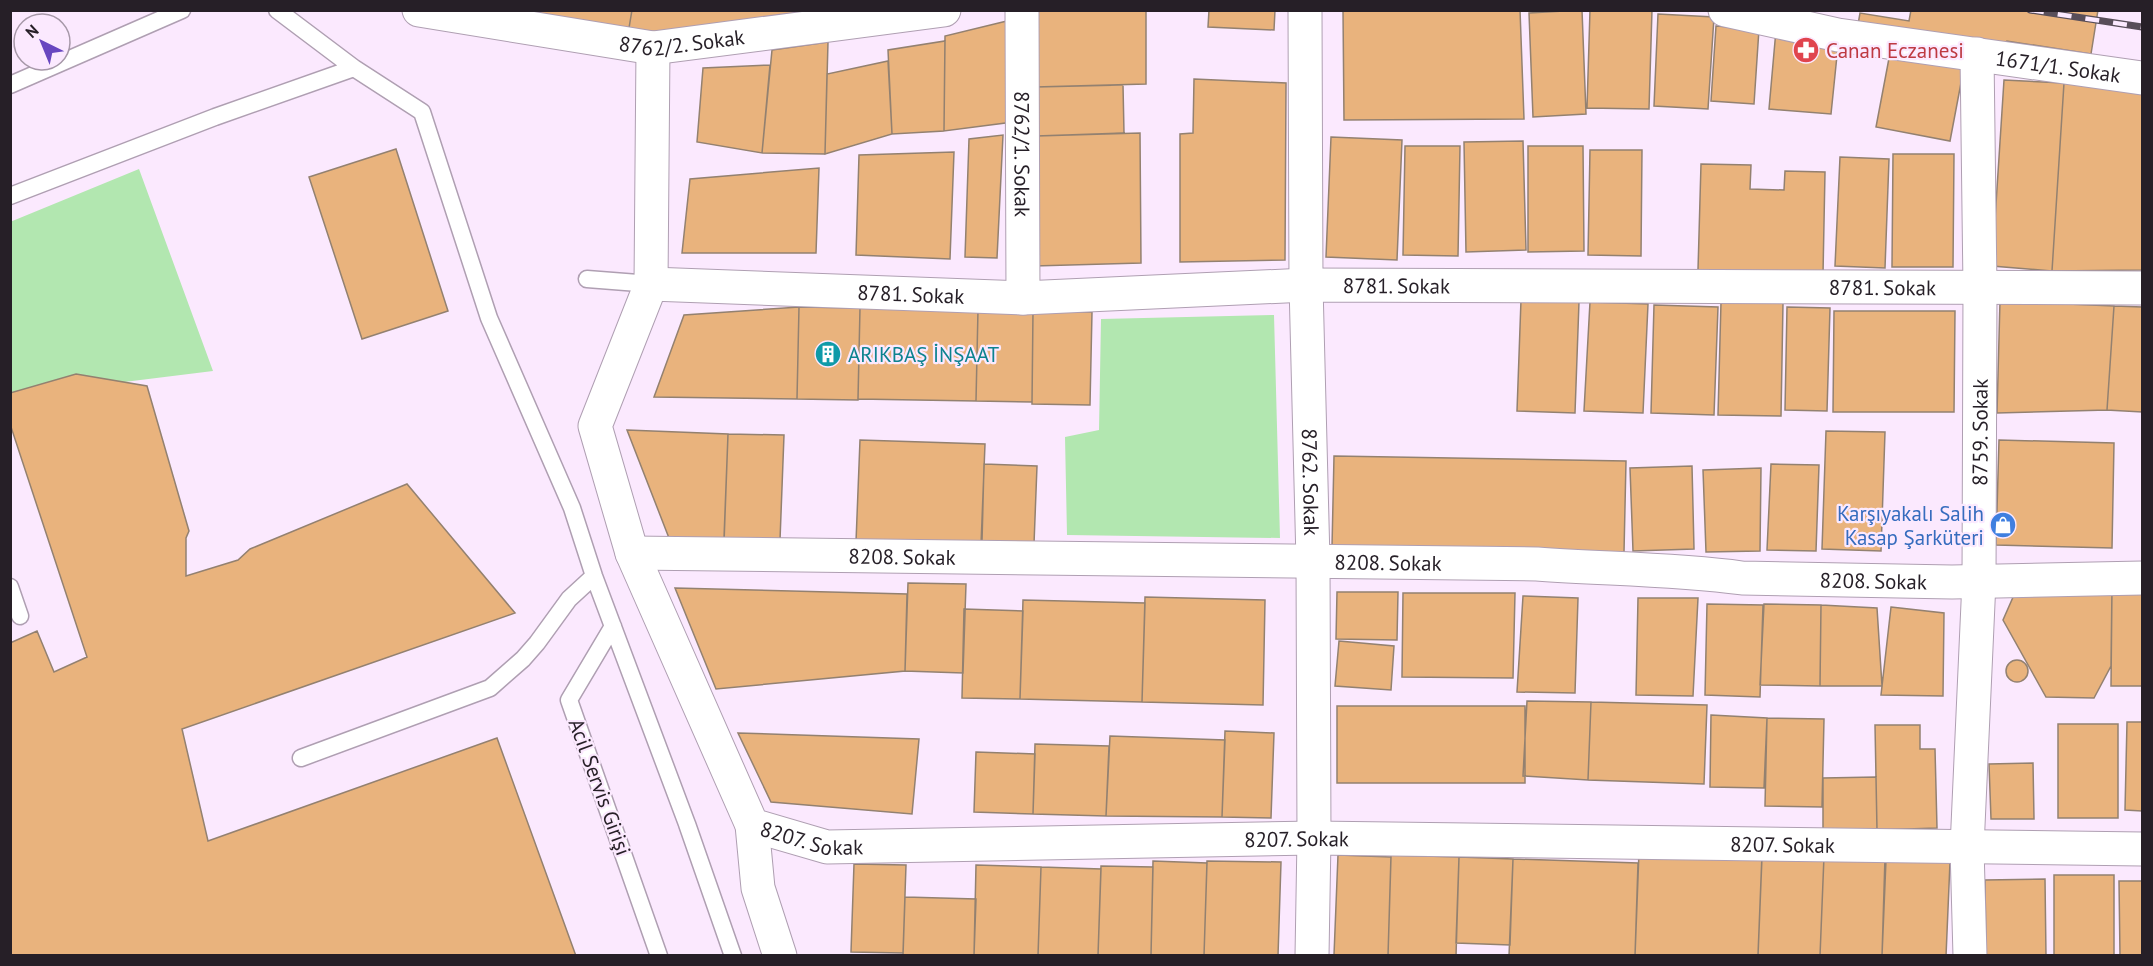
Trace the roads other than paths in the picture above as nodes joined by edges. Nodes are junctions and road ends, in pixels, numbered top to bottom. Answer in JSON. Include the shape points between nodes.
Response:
{"nodes":[{"id":1,"x":182,"y":10,"type":"edge"},
{"id":2,"x":277,"y":10,"type":"edge"},
{"id":3,"x":419,"y":10,"type":"edge"},
{"id":4,"x":944,"y":10,"type":"edge"},
{"id":5,"x":1022,"y":10,"type":"edge"},
{"id":6,"x":1305,"y":10,"type":"edge"},
{"id":7,"x":1725,"y":10,"type":"edge"},
{"id":8,"x":653,"y":48,"type":"junction"},
{"id":9,"x":1977,"y":54,"type":"junction"},
{"id":10,"x":354,"y":68,"type":"junction"},
{"id":11,"x":2142,"y":78,"type":"edge"},
{"id":12,"x":10,"y":85,"type":"edge"},
{"id":13,"x":10,"y":196,"type":"edge"},
{"id":14,"x":586,"y":279,"type":"dead end"},
{"id":15,"x":651,"y":284,"type":"junction"},
{"id":16,"x":1306,"y":285,"type":"junction"},
{"id":17,"x":1980,"y":288,"type":"junction"},
{"id":18,"x":2142,"y":288,"type":"edge"},
{"id":19,"x":1023,"y":298,"type":"junction"},
{"id":20,"x":632,"y":553,"type":"junction"},
{"id":21,"x":1313,"y":561,"type":"junction"},
{"id":22,"x":594,"y":576,"type":"junction"},
{"id":23,"x":2142,"y":578,"type":"edge"},
{"id":24,"x":1979,"y":581,"type":"junction"},
{"id":25,"x":10,"y":587,"type":"edge"},
{"id":26,"x":20,"y":616,"type":"dead end"},
{"id":27,"x":613,"y":627,"type":"junction"},
{"id":28,"x":301,"y":758,"type":"dead end"},
{"id":29,"x":752,"y":825,"type":"junction"},
{"id":30,"x":1314,"y":838,"type":"junction"},
{"id":31,"x":1967,"y":848,"type":"junction"},
{"id":32,"x":2142,"y":849,"type":"edge"},
{"id":33,"x":659,"y":956,"type":"edge"},
{"id":34,"x":733,"y":956,"type":"edge"},
{"id":35,"x":780,"y":956,"type":"edge"},
{"id":36,"x":1312,"y":956,"type":"edge"},
{"id":37,"x":1970,"y":956,"type":"edge"}],
"edges":[{"from":1,"to":12,"type":"lane"},
{"from":2,"to":10,"type":"lane"},
{"from":3,"to":8,"type":"street","name":"8762/2. Sokak"},
{"from":4,"to":8,"type":"street","name":"8762/2. Sokak"},
{"from":5,"to":19,"type":"street","name":"8762/1. Sokak"},
{"from":6,"to":16,"type":"street","name":"8762. Sokak"},
{"from":7,"to":9,"type":"street","name":"1671/1. Sokak","via":[[1838,35]]},
{"from":8,"to":15,"type":"street"},
{"from":9,"to":11,"type":"street","name":"1671/1. Sokak"},
{"from":9,"to":17,"type":"street","name":"8759. Sokak"},
{"from":10,"to":13,"type":"lane"},
{"from":10,"to":22,"type":"lane","via":[[422,112],[489,318],[572,508]]},
{"from":14,"to":15,"type":"lane"},
{"from":15,"to":19,"type":"street","name":"8781. Sokak"},
{"from":15,"to":20,"type":"street","name":"8207. Sokak","via":[[595,426]]},
{"from":16,"to":17,"type":"street","name":"8781. Sokak"},
{"from":16,"to":19,"type":"street","name":"8781. Sokak"},
{"from":16,"to":21,"type":"street","name":"8762. Sokak"},
{"from":17,"to":18,"type":"street","name":"8781. Sokak"},
{"from":17,"to":24,"type":"street","name":"8759. Sokak"},
{"from":20,"to":21,"type":"street","name":"8208. Sokak"},
{"from":20,"to":29,"type":"street","name":"8207. Sokak"},
{"from":21,"to":24,"type":"street","name":"8208. Sokak","via":[[1537,564],[1742,578]]},
{"from":21,"to":30,"type":"street","name":"8762. Sokak"},
{"from":22,"to":27,"type":"lane"},
{"from":22,"to":28,"type":"lane","via":[[569,599],[523,659],[490,688]]},
{"from":23,"to":24,"type":"street","name":"8208. Sokak"},
{"from":24,"to":31,"type":"street","name":"8759. Sokak"},
{"from":25,"to":26,"type":"lane"},
{"from":27,"to":33,"type":"lane","name":"Acil Servis Girişi","via":[[569,700]]},
{"from":27,"to":34,"type":"lane"},
{"from":29,"to":30,"type":"street","name":"8207. Sokak","via":[[827,847]]},
{"from":29,"to":35,"type":"street","via":[[758,888]]},
{"from":30,"to":31,"type":"street","name":"8207. Sokak"},
{"from":30,"to":36,"type":"street","name":"8762. Sokak"},
{"from":31,"to":32,"type":"street","name":"8207. Sokak"},
{"from":31,"to":37,"type":"street","name":"8759. Sokak"}]}
